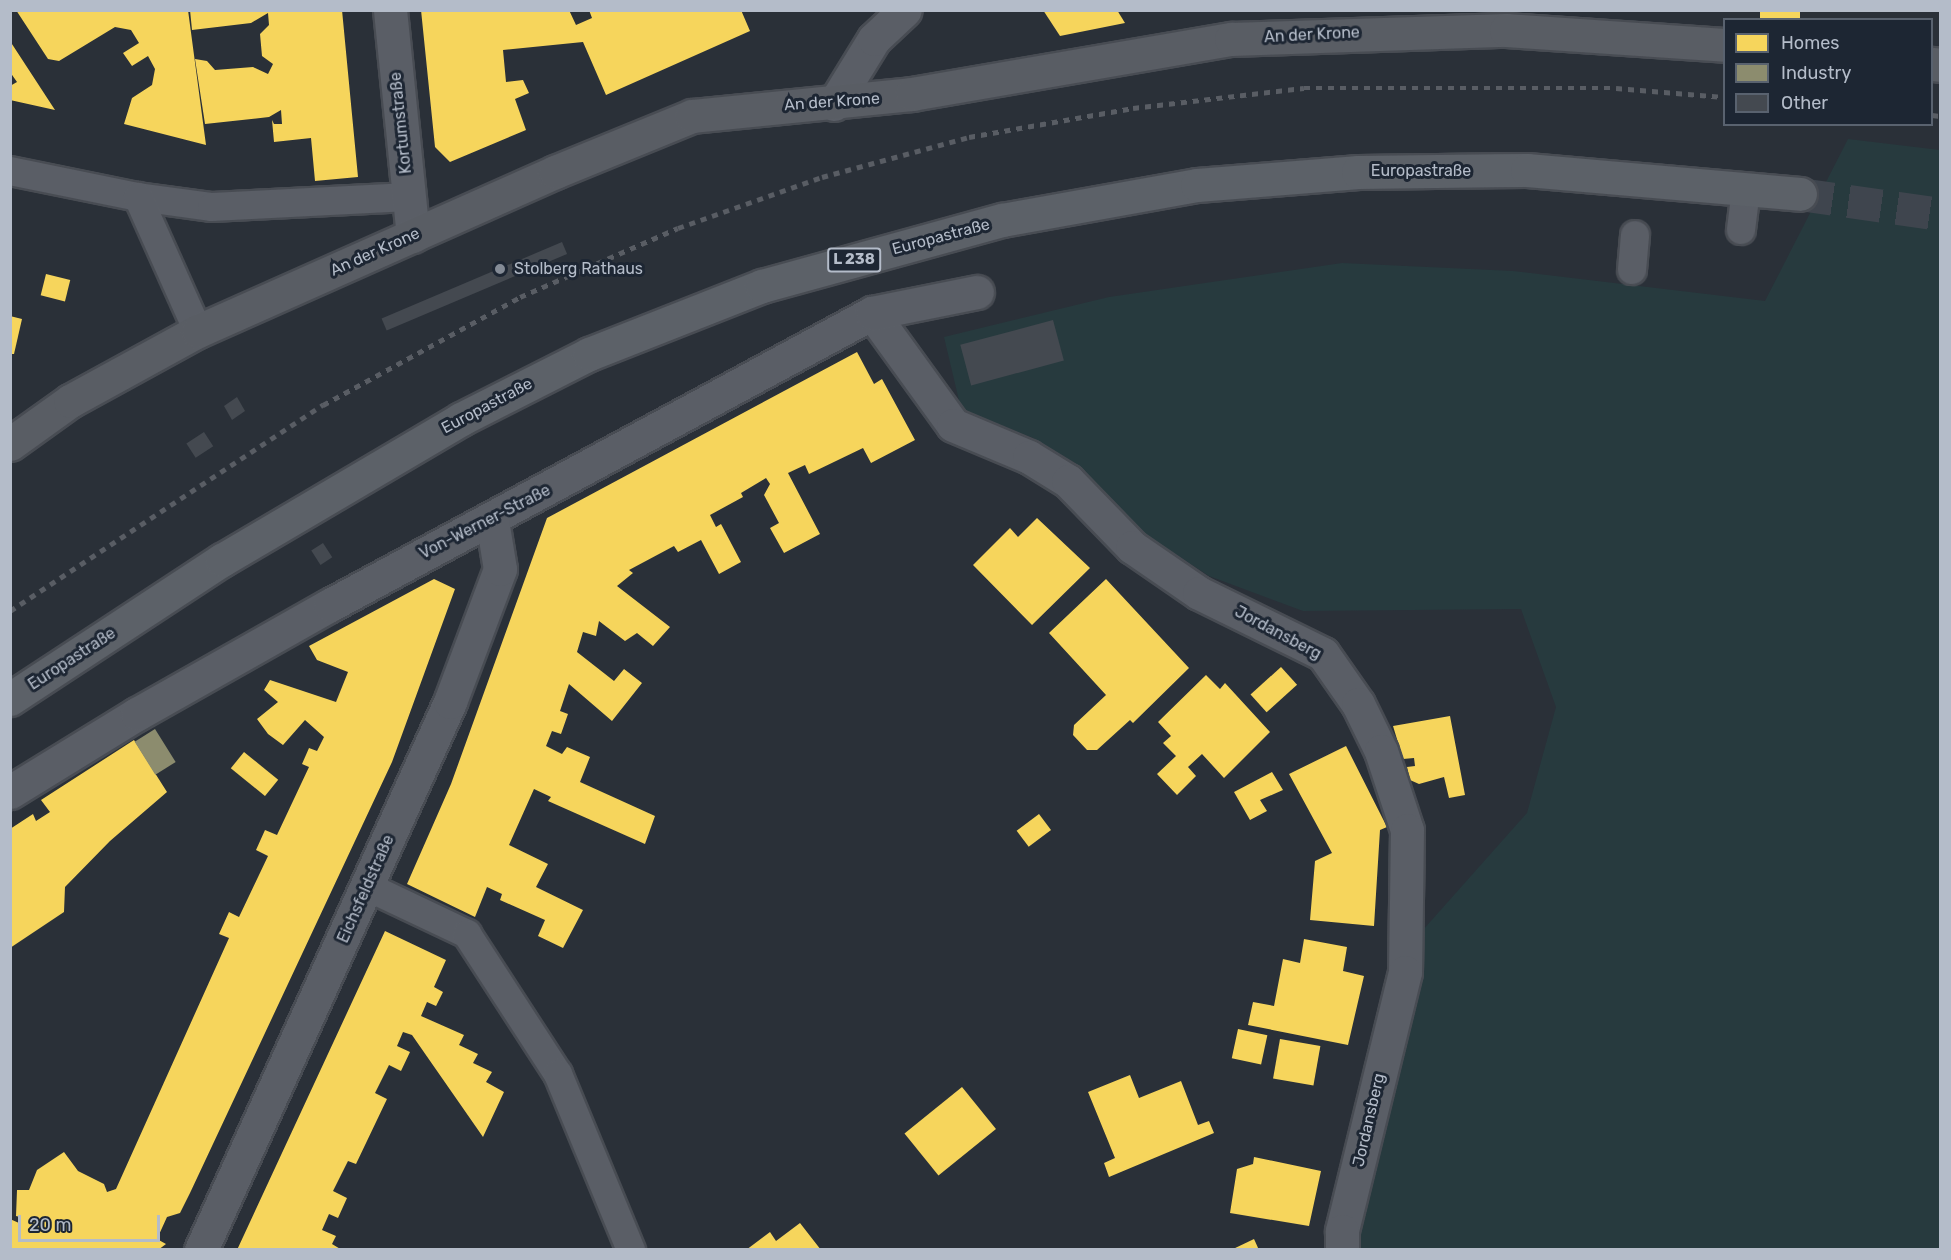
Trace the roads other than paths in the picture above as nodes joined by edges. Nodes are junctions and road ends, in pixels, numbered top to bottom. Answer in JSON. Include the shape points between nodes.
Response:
{"nodes":[{"id":1,"x":390,"y":10,"type":"edge"},
{"id":2,"x":905,"y":10,"type":"edge"},
{"id":3,"x":1723,"y":45,"type":"edge"},
{"id":4,"x":834,"y":104,"type":"junction"},
{"id":5,"x":10,"y":171,"type":"edge"},
{"id":6,"x":1746,"y":189,"type":"junction"},
{"id":7,"x":1800,"y":194,"type":"tunnel mouth"},
{"id":8,"x":138,"y":197,"type":"junction"},
{"id":9,"x":409,"y":197,"type":"junction"},
{"id":10,"x":1741,"y":230,"type":"dead end"},
{"id":11,"x":413,"y":236,"type":"junction"},
{"id":12,"x":1635,"y":236,"type":"dead end"},
{"id":13,"x":1632,"y":270,"type":"dead end"},
{"id":14,"x":977,"y":292,"type":"dead end"},
{"id":15,"x":872,"y":313,"type":"junction"},
{"id":16,"x":198,"y":331,"type":"junction"},
{"id":17,"x":10,"y":444,"type":"edge"},
{"id":18,"x":492,"y":520,"type":"junction"},
{"id":19,"x":10,"y":699,"type":"edge"},
{"id":20,"x":10,"y":792,"type":"edge"},
{"id":21,"x":368,"y":887,"type":"junction"},
{"id":22,"x":201,"y":1250,"type":"edge"},
{"id":23,"x":631,"y":1250,"type":"edge"},
{"id":24,"x":1342,"y":1250,"type":"edge"}],
"edges":[{"from":1,"to":9,"type":"street","name":"Kortumstraße"},
{"from":2,"to":4,"type":"street","via":[[874,39]]},
{"from":3,"to":4,"type":"street","name":"An der Krone","via":[[1506,30],[1231,39]]},
{"from":4,"to":11,"type":"street","name":"An der Krone","via":[[766,106],[692,116]]},
{"from":5,"to":8,"type":"lane"},
{"from":6,"to":7,"type":"main road","name":"Europastraße","number":"L 238"},
{"from":6,"to":10,"type":"lane"},
{"from":6,"to":19,"type":"main road","name":"Europastraße","number":"L 238","via":[[1527,170],[1358,172],[1197,185],[1002,220],[762,286],[589,354],[461,419],[222,560]]},
{"from":8,"to":9,"type":"lane","via":[[212,207]]},
{"from":8,"to":16,"type":"lane"},
{"from":9,"to":11,"type":"street","name":"Kortumstraße"},
{"from":11,"to":16,"type":"street","name":"An der Krone"},
{"from":12,"to":13,"type":"lane"},
{"from":14,"to":15,"type":"street","name":"Von-Werner-Straße"},
{"from":15,"to":18,"type":"street","name":"Von-Werner-Straße"},
{"from":15,"to":24,"type":"street","name":"Jordansberg","via":[[953,425],[1029,457],[1068,481],[1132,547],[1180,580],[1323,654],[1358,704],[1381,750],[1407,830],[1404,972],[1342,1232]]},
{"from":16,"to":17,"type":"street","name":"An der Krone","via":[[70,401]]},
{"from":18,"to":20,"type":"street","name":"Von-Werner-Straße","via":[[320,610]]},
{"from":18,"to":21,"type":"street","name":"Eichsfeldstraße","via":[[500,569],[450,702]]},
{"from":21,"to":22,"type":"street","name":"Eichsfeldstraße"},
{"from":21,"to":23,"type":"lane","via":[[467,934],[558,1074]]}]}
